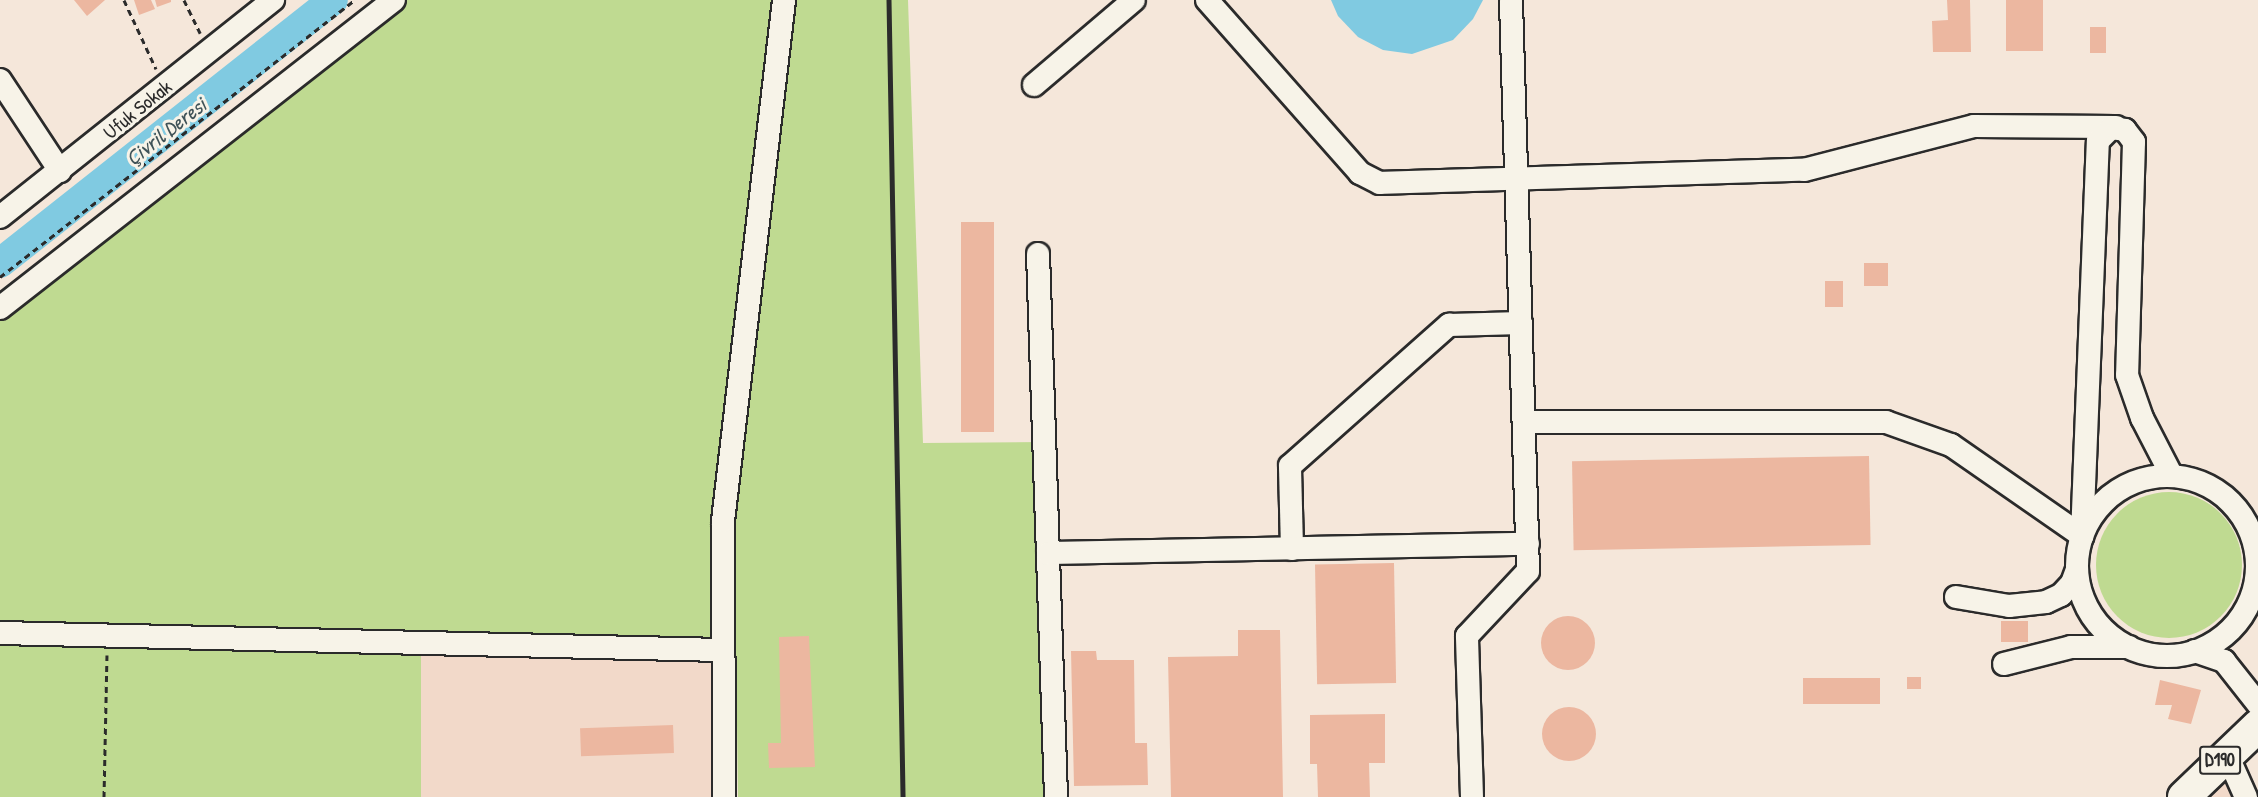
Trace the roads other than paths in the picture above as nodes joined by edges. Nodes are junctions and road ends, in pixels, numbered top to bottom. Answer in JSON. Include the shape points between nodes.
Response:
{"nodes":[{"id":1,"x":273,"y":0,"type":"edge"},
{"id":2,"x":394,"y":0,"type":"edge"},
{"id":3,"x":784,"y":0,"type":"edge"},
{"id":4,"x":1134,"y":0,"type":"edge"},
{"id":5,"x":1207,"y":0,"type":"edge"},
{"id":6,"x":1511,"y":0,"type":"edge"},
{"id":7,"x":782,"y":26,"type":"junction"},
{"id":8,"x":0,"y":80,"type":"edge"},
{"id":9,"x":1034,"y":85,"type":"dead end"},
{"id":10,"x":2107,"y":134,"type":"junction"},
{"id":11,"x":60,"y":171,"type":"junction"},
{"id":12,"x":1516,"y":178,"type":"junction"},
{"id":13,"x":0,"y":217,"type":"edge"},
{"id":14,"x":1038,"y":254,"type":"dead end"},
{"id":15,"x":0,"y":308,"type":"edge"},
{"id":16,"x":1521,"y":323,"type":"junction"},
{"id":17,"x":1524,"y":422,"type":"junction"},
{"id":18,"x":2172,"y":476,"type":"junction"},
{"id":19,"x":2082,"y":536,"type":"junction"},
{"id":20,"x":1528,"y":544,"type":"junction"},
{"id":21,"x":1292,"y":549,"type":"junction"},
{"id":22,"x":1048,"y":553,"type":"junction"},
{"id":23,"x":2077,"y":569,"type":"junction"},
{"id":24,"x":2256,"y":592,"type":"edge"},
{"id":25,"x":1956,"y":597,"type":"dead end"},
{"id":26,"x":0,"y":633,"type":"edge"},
{"id":27,"x":2130,"y":647,"type":"junction"},
{"id":28,"x":722,"y":650,"type":"junction"},
{"id":29,"x":2195,"y":651,"type":"junction"},
{"id":30,"x":2004,"y":664,"type":"dead end"},
{"id":31,"x":2258,"y":704,"type":"edge"},
{"id":32,"x":2258,"y":726,"type":"edge"},
{"id":33,"x":2258,"y":744,"type":"edge"},
{"id":34,"x":2233,"y":768,"type":"junction"},
{"id":35,"x":724,"y":797,"type":"edge"},
{"id":36,"x":738,"y":797,"type":"edge"},
{"id":37,"x":1056,"y":797,"type":"edge"},
{"id":38,"x":1472,"y":797,"type":"edge"},
{"id":39,"x":2184,"y":797,"type":"edge"},
{"id":40,"x":2204,"y":797,"type":"edge"},
{"id":41,"x":2246,"y":797,"type":"edge"}],
"edges":[{"from":1,"to":11,"type":"street","name":"Ufuk Sokak"},
{"from":2,"to":15,"type":"street"},
{"from":3,"to":7,"type":"street"},
{"from":4,"to":9,"type":"street"},
{"from":5,"to":12,"type":"street","via":[[1369,179],[1380,183]]},
{"from":6,"to":12,"type":"street"},
{"from":7,"to":28,"type":"street","via":[[726,478]]},
{"from":7,"to":36,"type":"street","via":[[783,92],[768,270],[737,521]]},
{"from":8,"to":11,"type":"street"},
{"from":10,"to":12,"type":"street","via":[[2041,124],[1974,126],[1804,170]]},
{"from":10,"to":18,"type":"street","via":[[2130,134],[2134,142],[2126,366],[2140,412]]},
{"from":10,"to":19,"type":"street"},
{"from":11,"to":13,"type":"street","name":"Ufuk Sokak"},
{"from":12,"to":16,"type":"street"},
{"from":14,"to":22,"type":"street"},
{"from":16,"to":17,"type":"street"},
{"from":16,"to":21,"type":"street","via":[[1449,325],[1290,466]]},
{"from":17,"to":19,"type":"street","via":[[1886,422],[1951,445]]},
{"from":17,"to":20,"type":"street"},
{"from":18,"to":19,"type":"street","via":[[2140,480],[2117,491],[2098,508]]},
{"from":18,"to":24,"type":"street","via":[[2204,484],[2237,510],[2255,546]]},
{"from":19,"to":23,"type":"street"},
{"from":20,"to":21,"type":"street"},
{"from":20,"to":38,"type":"street","via":[[1528,571],[1467,636]]},
{"from":21,"to":22,"type":"street"},
{"from":22,"to":37,"type":"street"},
{"from":23,"to":25,"type":"street","via":[[2067,589],[2046,602],[2008,606]]},
{"from":23,"to":27,"type":"street","via":[[2092,615]]},
{"from":24,"to":29,"type":"street","via":[[2224,635]]},
{"from":26,"to":28,"type":"street"},
{"from":27,"to":29,"type":"street","via":[[2162,655]]},
{"from":27,"to":30,"type":"street","via":[[2071,647]]},
{"from":28,"to":35,"type":"street"},
{"from":29,"to":31,"type":"street","via":[[2224,661]]},
{"from":32,"to":39,"type":"highway","number":"D190"},
{"from":33,"to":34,"type":"highway","number":"D190"},
{"from":34,"to":40,"type":"highway","number":"D190"},
{"from":34,"to":41,"type":"street"}]}
